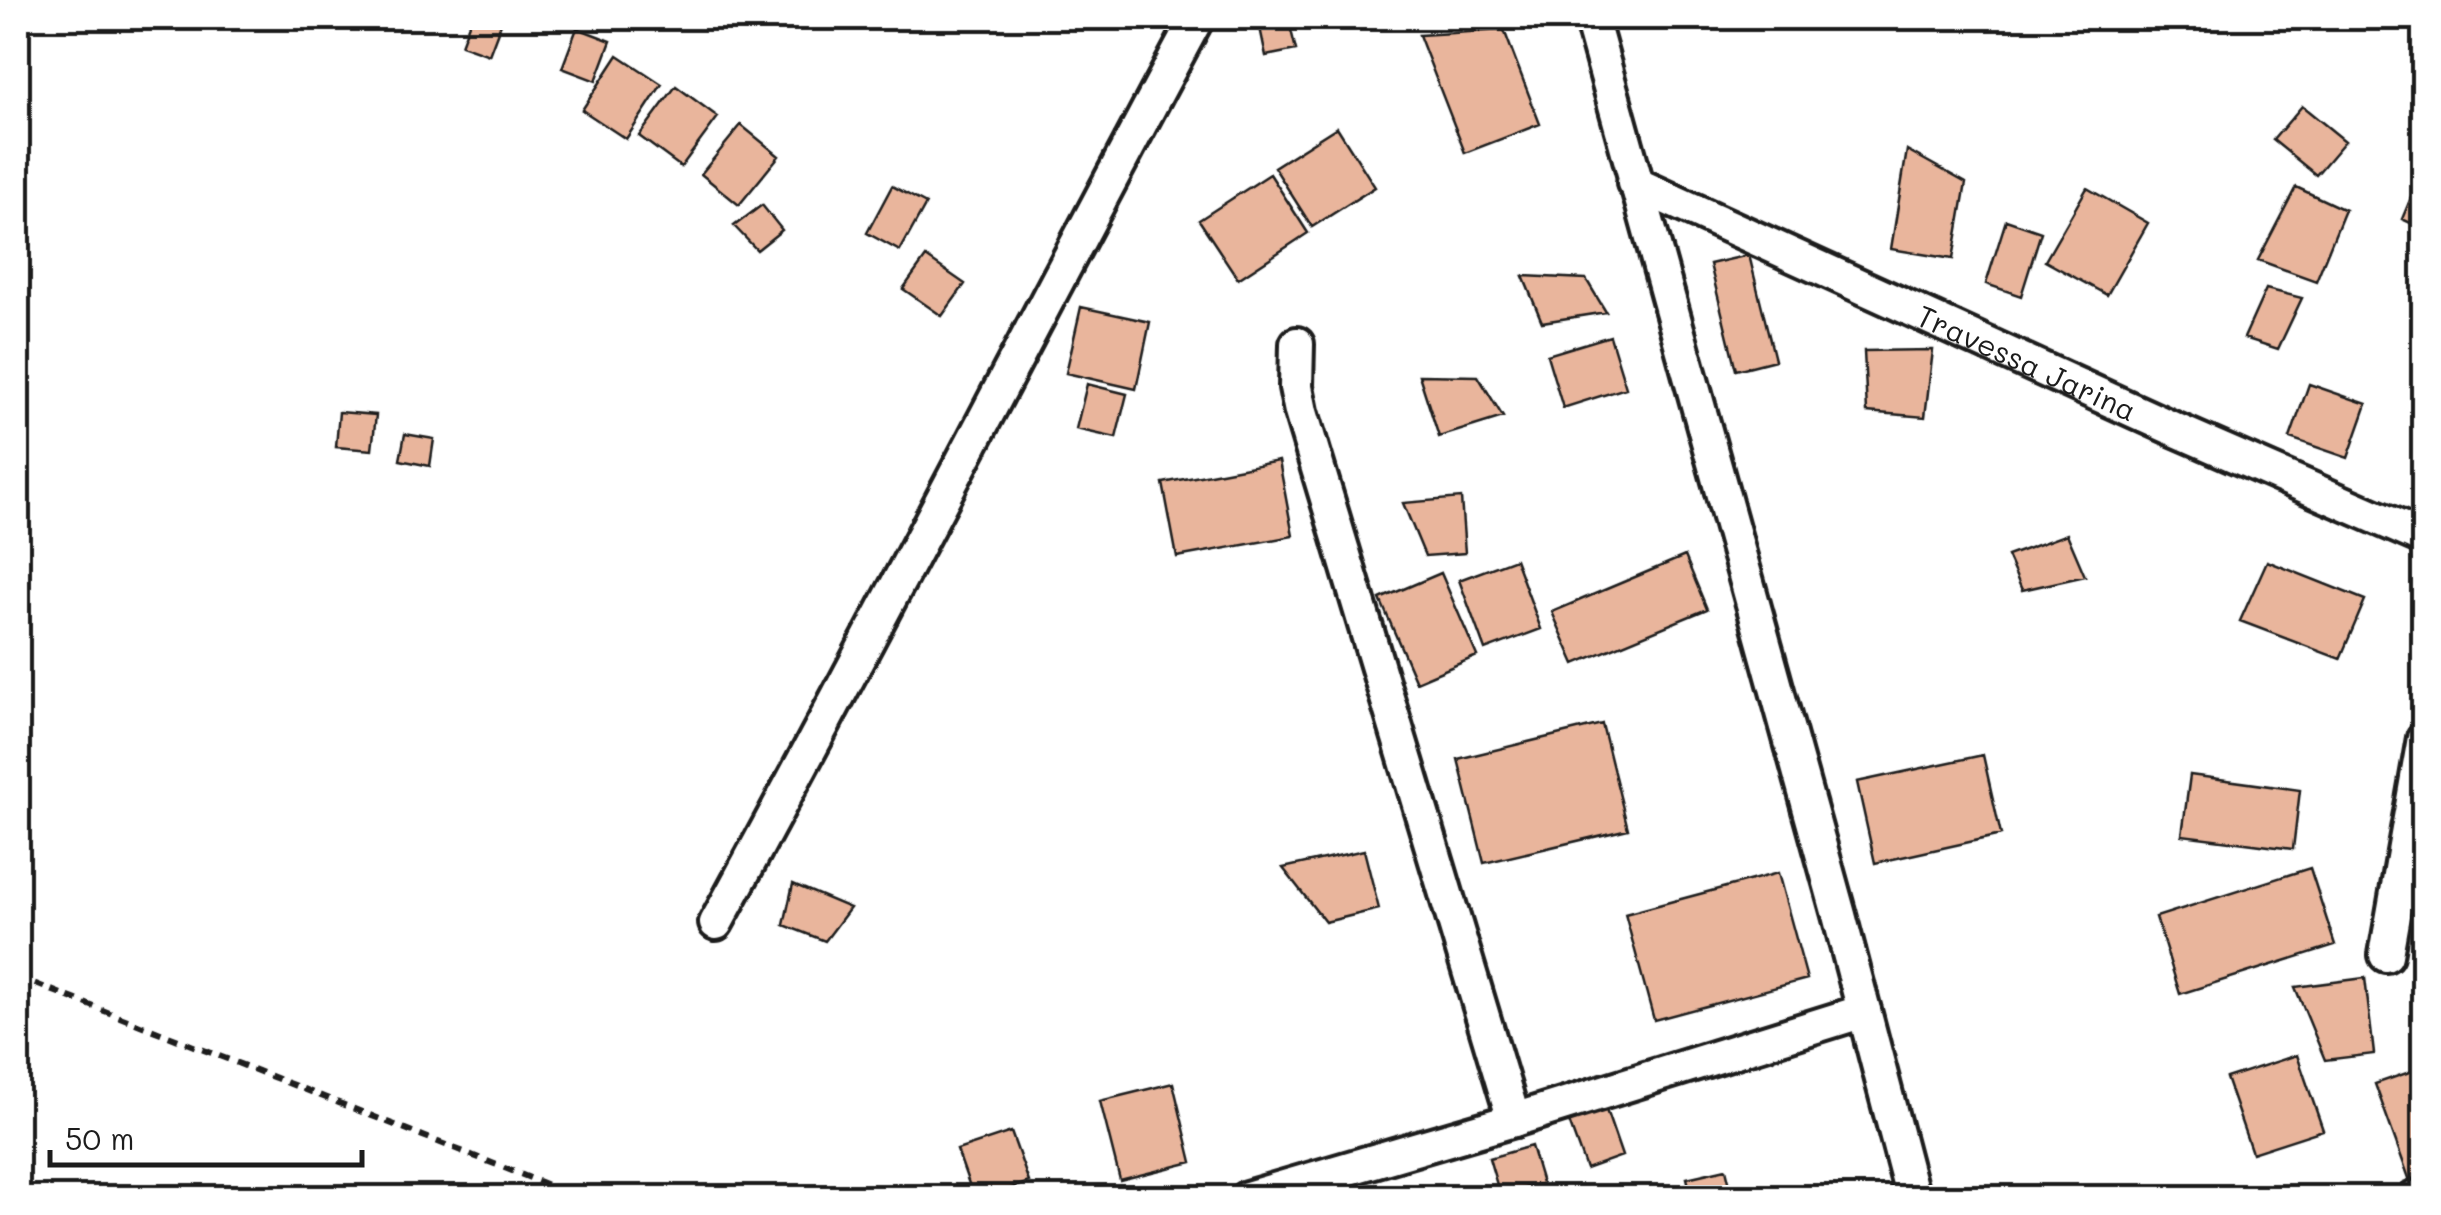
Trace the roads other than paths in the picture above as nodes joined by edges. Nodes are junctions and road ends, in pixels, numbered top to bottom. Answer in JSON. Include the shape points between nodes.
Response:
{"nodes":[{"id":1,"x":1197,"y":18,"type":"edge"},
{"id":2,"x":1591,"y":18,"type":"edge"},
{"id":3,"x":1634,"y":182,"type":"junction"},
{"id":4,"x":1296,"y":344,"type":"dead end"},
{"id":5,"x":2424,"y":538,"type":"edge"},
{"id":6,"x":2424,"y":738,"type":"edge"},
{"id":7,"x":716,"y":923,"type":"dead end"},
{"id":8,"x":2386,"y":955,"type":"dead end"},
{"id":9,"x":1864,"y":1012,"type":"junction"},
{"id":10,"x":1514,"y":1120,"type":"junction"},
{"id":11,"x":2424,"y":1195,"type":"edge"},
{"id":12,"x":1247,"y":1198,"type":"edge"},
{"id":13,"x":1913,"y":1198,"type":"edge"},
{"id":14,"x":2414,"y":1198,"type":"edge"}],
"edges":[{"from":1,"to":7,"type":"street"},
{"from":2,"to":3,"type":"street"},
{"from":3,"to":5,"type":"street","name":"Travessa Jarina"},
{"from":3,"to":9,"type":"street"},
{"from":4,"to":10,"type":"street","via":[[1301,412]]},
{"from":6,"to":8,"type":"street"},
{"from":9,"to":10,"type":"street"},
{"from":9,"to":13,"type":"street"},
{"from":10,"to":12,"type":"street"},
{"from":11,"to":14,"type":"street"}]}
